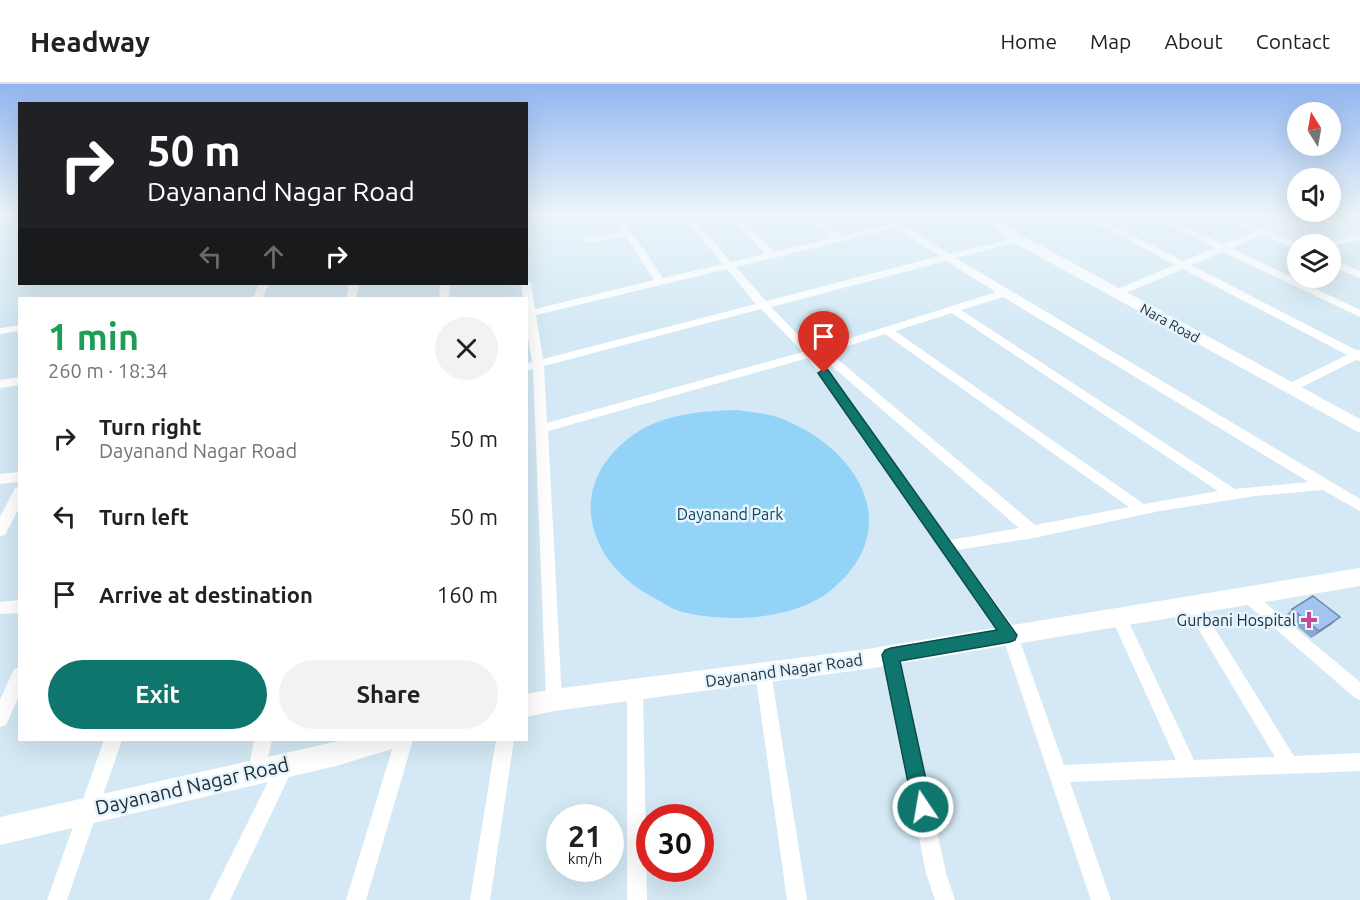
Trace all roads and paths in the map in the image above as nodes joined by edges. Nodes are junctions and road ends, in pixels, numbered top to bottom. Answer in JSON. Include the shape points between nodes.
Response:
{"nodes":[{"id":1,"x":642,"y":253,"type":"edge"},
{"id":2,"x":719,"y":253,"type":"edge"},
{"id":3,"x":770,"y":253,"type":"edge"},
{"id":4,"x":940,"y":253,"type":"edge"},
{"id":5,"x":957,"y":253,"type":"edge"},
{"id":6,"x":1046,"y":253,"type":"edge"},
{"id":7,"x":1062,"y":253,"type":"edge"},
{"id":8,"x":1160,"y":253,"type":"edge"},
{"id":9,"x":1207,"y":253,"type":"edge"},
{"id":10,"x":1230,"y":253,"type":"edge"},
{"id":11,"x":945,"y":256,"type":"junction"},
{"id":12,"x":728,"y":264,"type":"junction"},
{"id":13,"x":1180,"y":264,"type":"junction"},
{"id":14,"x":1341,"y":267,"type":"edge"},
{"id":15,"x":1359,"y":274,"type":"edge"},
{"id":16,"x":660,"y":281,"type":"junction"},
{"id":17,"x":1124,"y":290,"type":"junction"},
{"id":18,"x":1004,"y":293,"type":"junction"},
{"id":19,"x":528,"y":298,"type":"edge"},
{"id":20,"x":763,"y":305,"type":"junction"},
{"id":21,"x":951,"y":308,"type":"junction"},
{"id":22,"x":530,"y":313,"type":"junction"},
{"id":23,"x":1360,"y":314,"type":"edge"},
{"id":24,"x":18,"y":328,"type":"edge"},
{"id":25,"x":0,"y":331,"type":"edge"},
{"id":26,"x":888,"y":331,"type":"junction"},
{"id":27,"x":816,"y":352,"type":"junction"},
{"id":28,"x":1359,"y":355,"type":"edge"},
{"id":29,"x":532,"y":365,"type":"edge"},
{"id":30,"x":18,"y":381,"type":"edge"},
{"id":31,"x":0,"y":384,"type":"edge"},
{"id":32,"x":1294,"y":386,"type":"junction"},
{"id":33,"x":1360,"y":415,"type":"edge"},
{"id":34,"x":1360,"y":427,"type":"edge"},
{"id":35,"x":541,"y":429,"type":"junction"},
{"id":36,"x":18,"y":477,"type":"edge"},
{"id":37,"x":0,"y":479,"type":"edge"},
{"id":38,"x":1328,"y":485,"type":"junction"},
{"id":39,"x":1233,"y":494,"type":"junction"},
{"id":40,"x":18,"y":496,"type":"edge"},
{"id":41,"x":1360,"y":506,"type":"edge"},
{"id":42,"x":1142,"y":509,"type":"junction"},
{"id":43,"x":0,"y":531,"type":"edge"},
{"id":44,"x":1034,"y":532,"type":"junction"},
{"id":45,"x":946,"y":546,"type":"junction"},
{"id":46,"x":1357,"y":580,"type":"edge"},
{"id":47,"x":1247,"y":596,"type":"junction"},
{"id":48,"x":1192,"y":605,"type":"junction"},
{"id":49,"x":18,"y":606,"type":"edge"},
{"id":50,"x":0,"y":608,"type":"edge"},
{"id":51,"x":1119,"y":617,"type":"junction"},
{"id":52,"x":1010,"y":635,"type":"junction"},
{"id":53,"x":891,"y":655,"type":"junction"},
{"id":54,"x":763,"y":672,"type":"junction"},
{"id":55,"x":18,"y":678,"type":"edge"},
{"id":56,"x":635,"y":689,"type":"junction"},
{"id":57,"x":1360,"y":692,"type":"edge"},
{"id":58,"x":554,"y":700,"type":"junction"},
{"id":59,"x":528,"y":706,"type":"edge"},
{"id":60,"x":1,"y":714,"type":"edge"},
{"id":61,"x":113,"y":741,"type":"edge"},
{"id":62,"x":263,"y":741,"type":"edge"},
{"id":63,"x":380,"y":741,"type":"edge"},
{"id":64,"x":404,"y":741,"type":"edge"},
{"id":65,"x":505,"y":741,"type":"edge"},
{"id":66,"x":1360,"y":762,"type":"edge"},
{"id":67,"x":286,"y":764,"type":"junction"},
{"id":68,"x":1290,"y":765,"type":"junction"},
{"id":69,"x":1190,"y":770,"type":"junction"},
{"id":70,"x":257,"y":772,"type":"junction"},
{"id":71,"x":1057,"y":774,"type":"junction"},
{"id":72,"x":90,"y":810,"type":"junction"},
{"id":73,"x":0,"y":831,"type":"edge"},
{"id":74,"x":57,"y":900,"type":"edge"},
{"id":75,"x":219,"y":900,"type":"edge"},
{"id":76,"x":356,"y":900,"type":"edge"},
{"id":77,"x":480,"y":900,"type":"edge"},
{"id":78,"x":637,"y":900,"type":"edge"},
{"id":79,"x":797,"y":900,"type":"edge"},
{"id":80,"x":945,"y":900,"type":"edge"},
{"id":81,"x":1101,"y":900,"type":"edge"}],
"edges":[{"from":1,"to":16,"type":"street"},
{"from":2,"to":12,"type":"street"},
{"from":3,"to":12,"type":"street"},
{"from":4,"to":11,"type":"street"},
{"from":5,"to":11,"type":"street"},
{"from":6,"to":32,"type":"main road","name":"Nara Road"},
{"from":7,"to":17,"type":"main road"},
{"from":8,"to":13,"type":"street"},
{"from":9,"to":13,"type":"street"},
{"from":10,"to":23,"type":"street"},
{"from":11,"to":18,"type":"street"},
{"from":11,"to":20,"type":"street"},
{"from":12,"to":16,"type":"street"},
{"from":12,"to":20,"type":"street"},
{"from":13,"to":17,"type":"street"},
{"from":13,"to":28,"type":"street"},
{"from":14,"to":15,"type":"street"},
{"from":16,"to":22,"type":"street"},
{"from":17,"to":32,"type":"main road"},
{"from":18,"to":21,"type":"street"},
{"from":18,"to":38,"type":"street"},
{"from":19,"to":22,"type":"street"},
{"from":20,"to":27,"type":"street"},
{"from":20,"to":29,"type":"street"},
{"from":21,"to":26,"type":"street"},
{"from":21,"to":39,"type":"street"},
{"from":22,"to":29,"type":"street"},
{"from":24,"to":25,"type":"street"},
{"from":26,"to":27,"type":"street"},
{"from":26,"to":42,"type":"street"},
{"from":27,"to":35,"type":"street"},
{"from":27,"to":44,"type":"street"},
{"from":27,"to":45,"type":"street"},
{"from":28,"to":32,"type":"street"},
{"from":29,"to":35,"type":"street"},
{"from":30,"to":31,"type":"street"},
{"from":32,"to":33,"type":"main road"},
{"from":32,"to":34,"type":"main road","name":"Nara Road"},
{"from":35,"to":58,"type":"street"},
{"from":36,"to":37,"type":"street"},
{"from":38,"to":39,"type":"street"},
{"from":38,"to":41,"type":"street"},
{"from":39,"to":42,"type":"street"},
{"from":40,"to":43,"type":"street"},
{"from":42,"to":44,"type":"street"},
{"from":44,"to":45,"type":"street"},
{"from":45,"to":52,"type":"street"},
{"from":46,"to":47,"type":"main road","name":"Dayanand Nagar Road"},
{"from":47,"to":48,"type":"main road","name":"Dayanand Nagar Road"},
{"from":47,"to":57,"type":"street"},
{"from":48,"to":51,"type":"main road","name":"Dayanand Nagar Road"},
{"from":48,"to":68,"type":"street"},
{"from":49,"to":50,"type":"street"},
{"from":51,"to":52,"type":"main road","name":"Dayanand Nagar Road"},
{"from":51,"to":69,"type":"street"},
{"from":52,"to":53,"type":"main road","name":"Dayanand Nagar Road"},
{"from":52,"to":71,"type":"street"},
{"from":53,"to":54,"type":"main road","name":"Dayanand Nagar Road"},
{"from":53,"to":80,"type":"street"},
{"from":54,"to":56,"type":"main road","name":"Dayanand Nagar Road"},
{"from":54,"to":79,"type":"street"},
{"from":55,"to":60,"type":"street"},
{"from":56,"to":58,"type":"main road","name":"Dayanand Nagar Road"},
{"from":56,"to":78,"type":"street"},
{"from":58,"to":59,"type":"main road","name":"Dayanand Nagar Road"},
{"from":61,"to":72,"type":"street"},
{"from":62,"to":70,"type":"street"},
{"from":63,"to":67,"type":"main road","name":"Dayanand Nagar Road"},
{"from":64,"to":76,"type":"street"},
{"from":65,"to":77,"type":"street"},
{"from":66,"to":68,"type":"street"},
{"from":67,"to":70,"type":"main road","name":"Dayanand Nagar Road"},
{"from":67,"to":75,"type":"street"},
{"from":68,"to":69,"type":"street"},
{"from":69,"to":71,"type":"street"},
{"from":70,"to":72,"type":"main road","name":"Dayanand Nagar Road"},
{"from":71,"to":81,"type":"street"},
{"from":72,"to":73,"type":"main road","name":"Dayanand Nagar Road"},
{"from":72,"to":74,"type":"street"}]}
